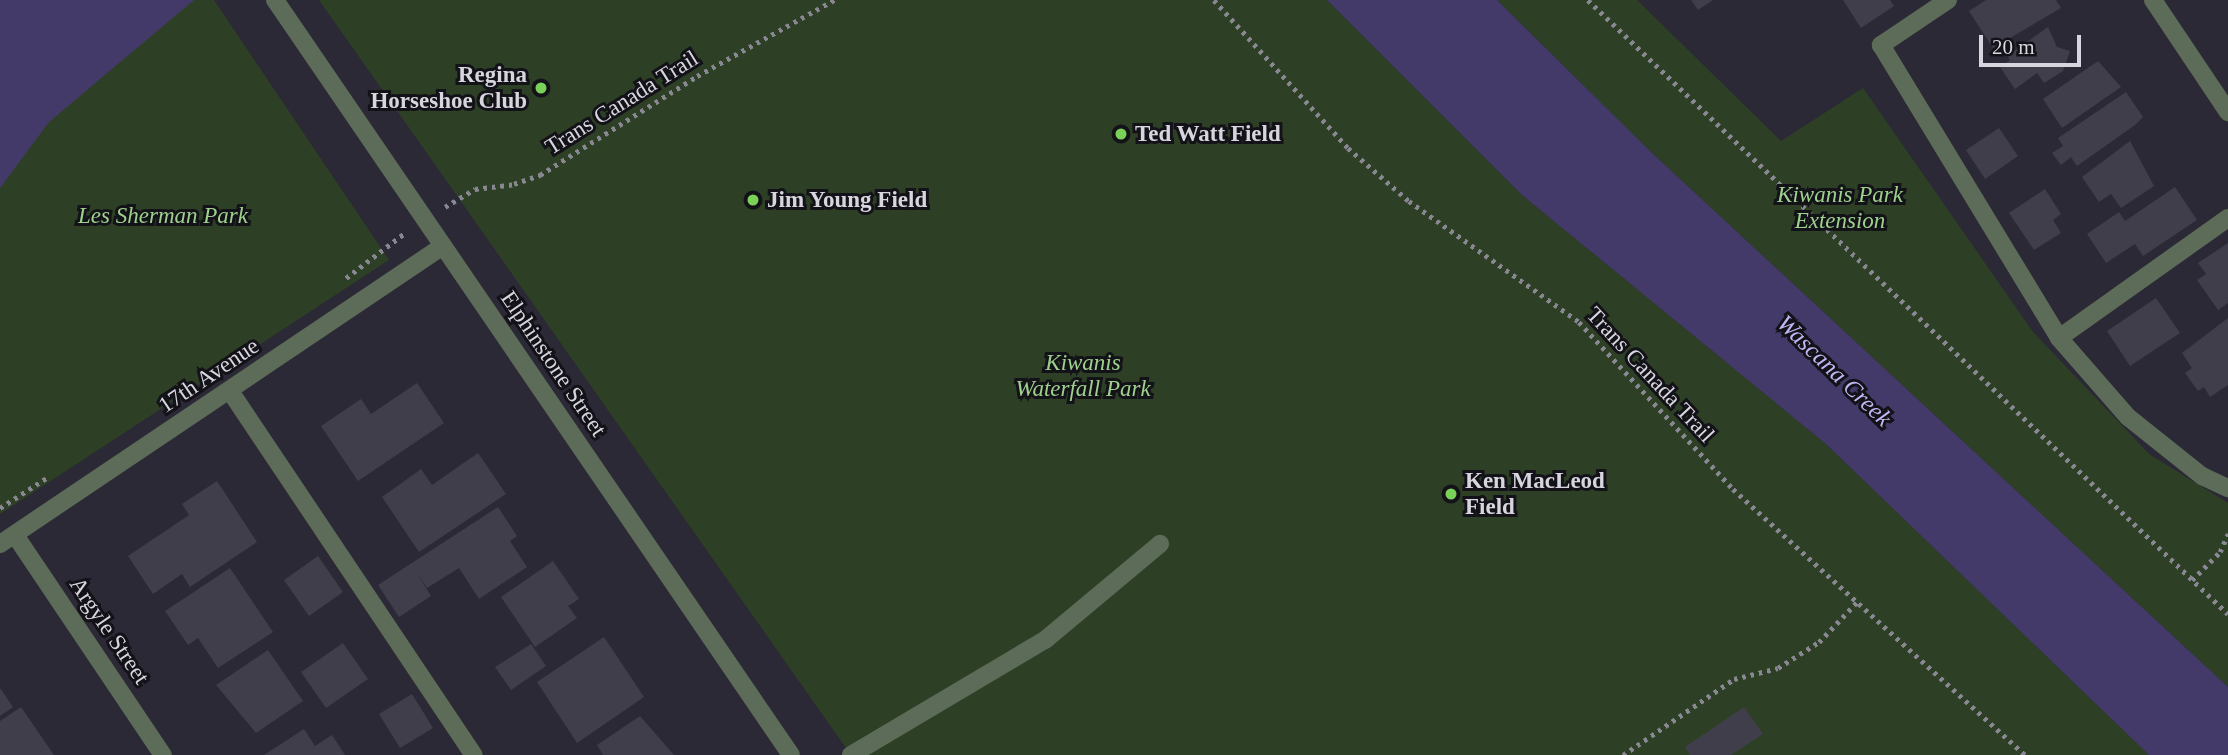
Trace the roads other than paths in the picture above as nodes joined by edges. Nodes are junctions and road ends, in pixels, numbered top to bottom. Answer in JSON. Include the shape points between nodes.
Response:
{"nodes":[{"id":1,"x":275,"y":0,"type":"edge"},
{"id":2,"x":1948,"y":0,"type":"edge"},
{"id":3,"x":2153,"y":0,"type":"edge"},
{"id":4,"x":2228,"y":112,"type":"edge"},
{"id":5,"x":2228,"y":218,"type":"edge"},
{"id":6,"x":443,"y":246,"type":"junction"},
{"id":7,"x":2059,"y":338,"type":"junction"},
{"id":8,"x":230,"y":391,"type":"junction"},
{"id":9,"x":2228,"y":488,"type":"edge"},
{"id":10,"x":7,"y":539,"type":"edge"},
{"id":11,"x":1160,"y":544,"type":"dead end"},
{"id":12,"x":163,"y":755,"type":"edge"},
{"id":13,"x":474,"y":755,"type":"edge"},
{"id":14,"x":791,"y":755,"type":"edge"},
{"id":15,"x":851,"y":755,"type":"edge"}],
"edges":[{"from":1,"to":6,"type":"street","name":"Elphinstone Street"},
{"from":2,"to":7,"type":"street","via":[[1881,45]]},
{"from":3,"to":4,"type":"street"},
{"from":5,"to":7,"type":"street"},
{"from":6,"to":8,"type":"street","name":"17th Avenue"},
{"from":6,"to":14,"type":"street","name":"Elphinstone Street"},
{"from":7,"to":9,"type":"street","via":[[2128,416],[2202,476]]},
{"from":8,"to":10,"type":"street","name":"17th Avenue"},
{"from":8,"to":13,"type":"street"},
{"from":10,"to":12,"type":"street","name":"Argyle Street"},
{"from":11,"to":15,"type":"street","via":[[1045,640]]}]}
